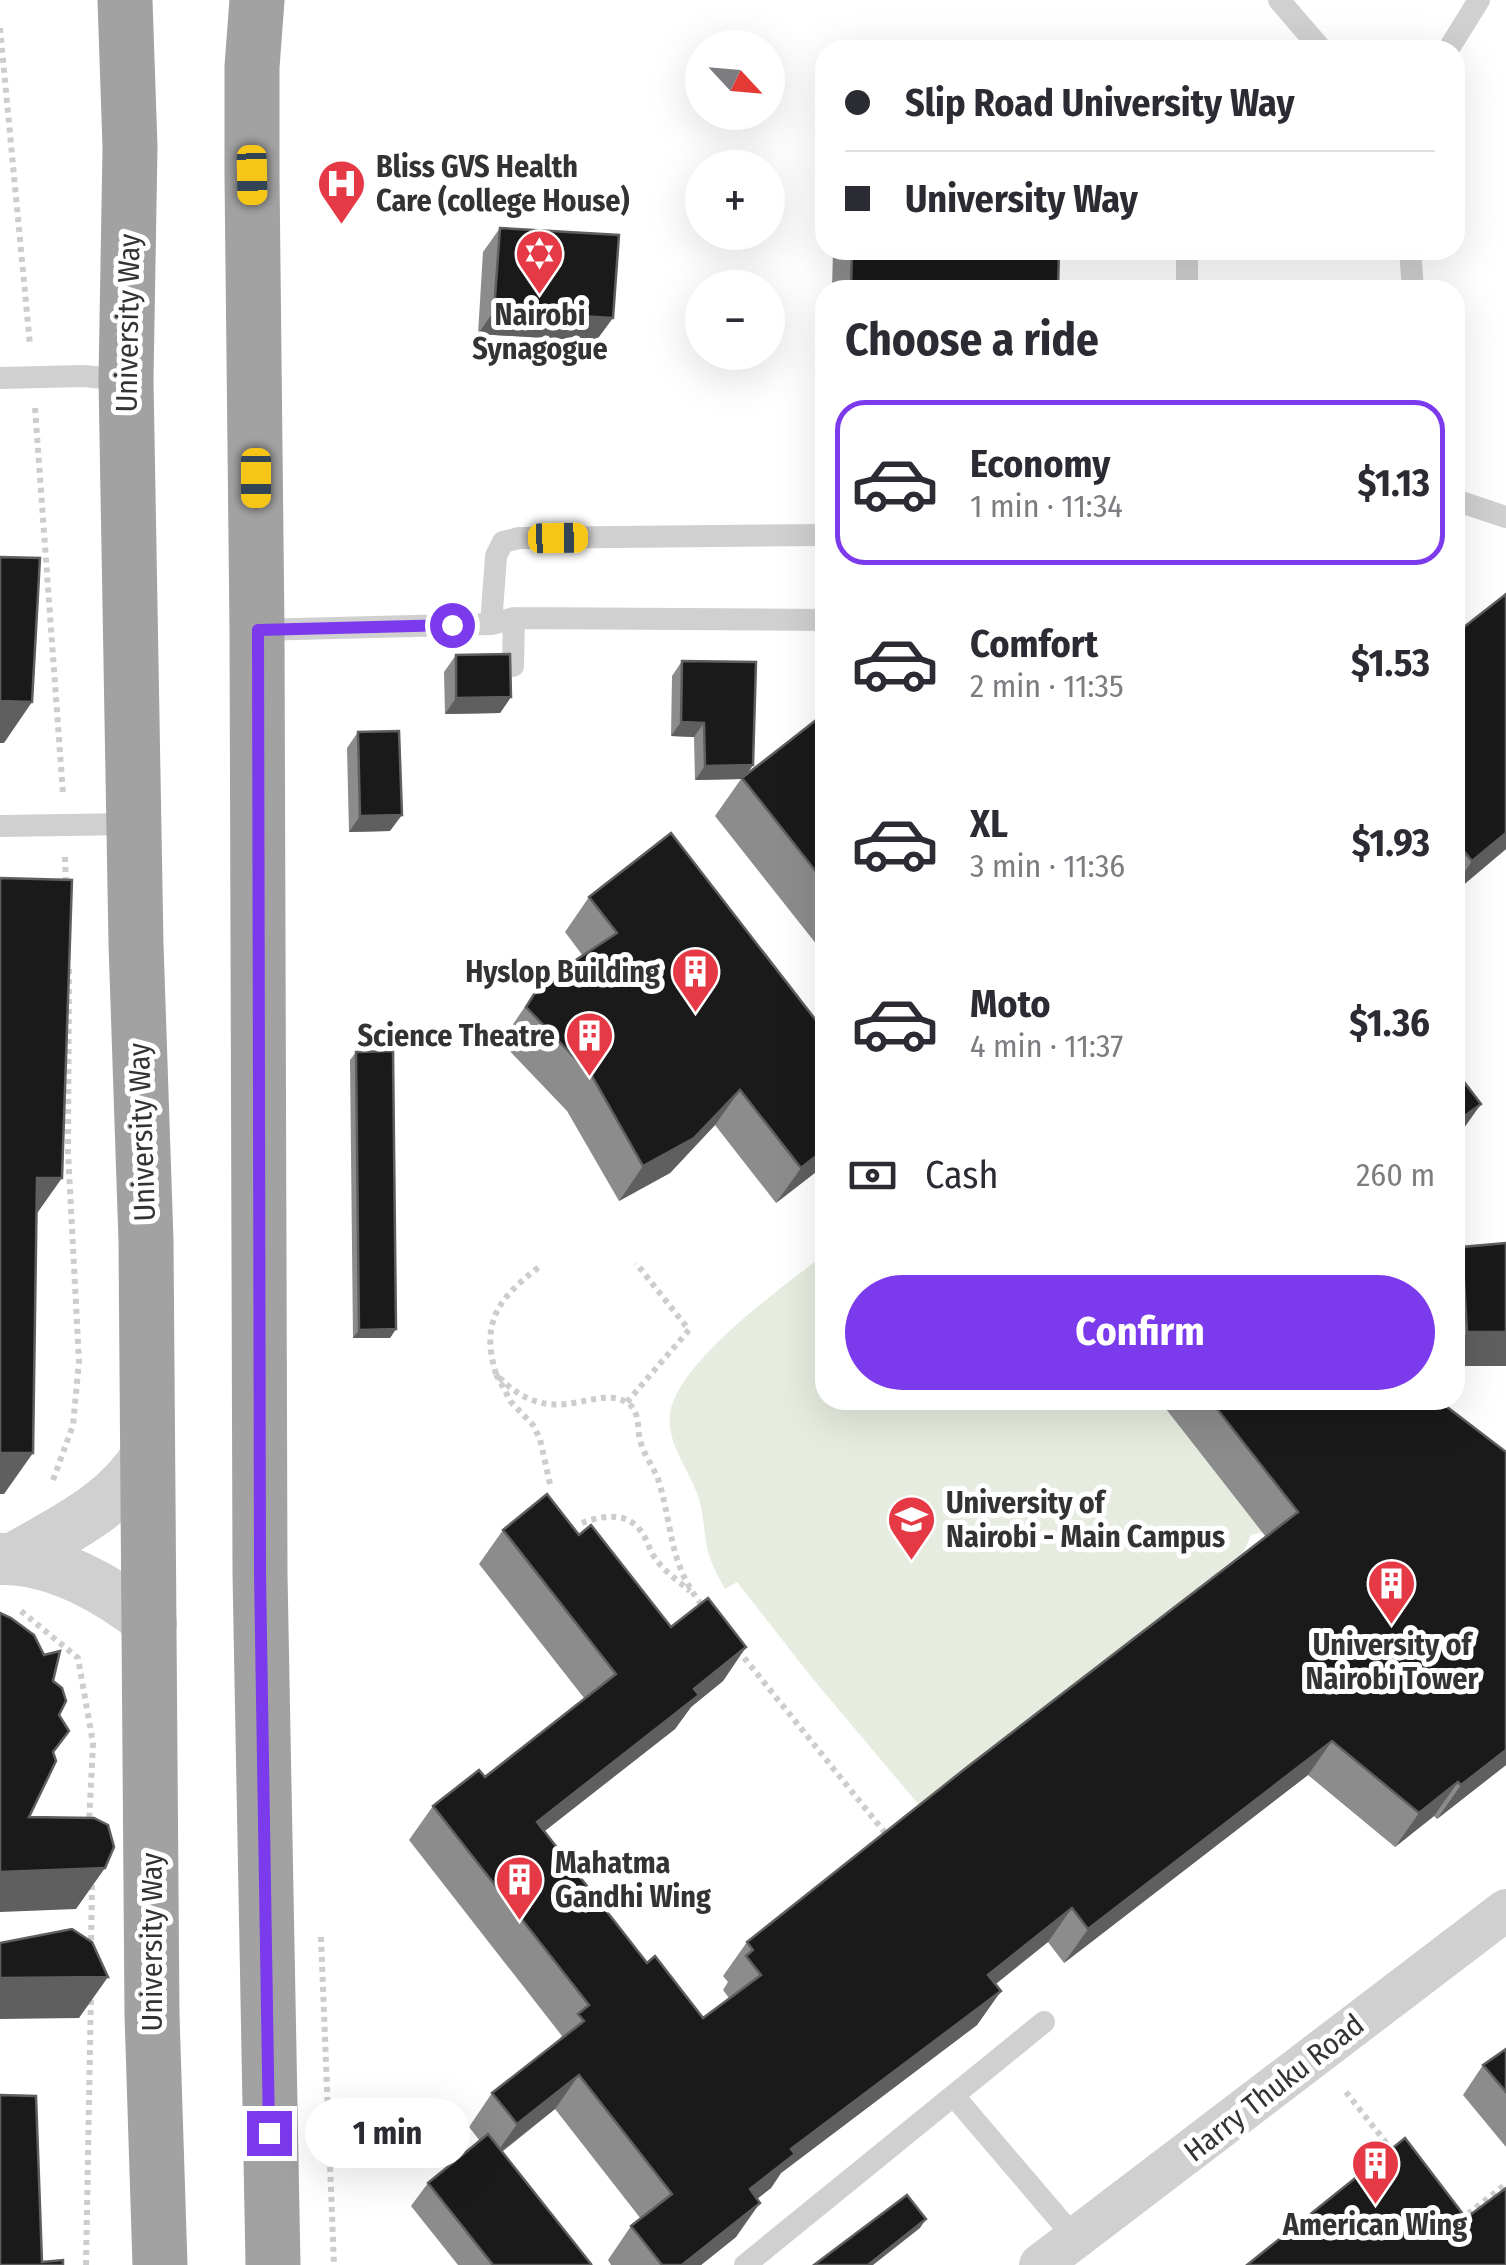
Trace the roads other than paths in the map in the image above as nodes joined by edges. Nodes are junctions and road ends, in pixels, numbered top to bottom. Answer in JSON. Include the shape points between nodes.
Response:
{"nodes":[{"id":1,"x":124,"y":0,"type":"edge"},
{"id":2,"x":257,"y":0,"type":"edge"},
{"id":3,"x":1278,"y":0,"type":"edge"},
{"id":4,"x":1479,"y":0,"type":"edge"},
{"id":5,"x":1313,"y":40,"type":"edge"},
{"id":6,"x":1454,"y":40,"type":"edge"},
{"id":7,"x":0,"y":378,"type":"edge"},
{"id":8,"x":126,"y":380,"type":"junction"},
{"id":9,"x":1465,"y":503,"type":"edge"},
{"id":10,"x":1506,"y":516,"type":"edge"},
{"id":11,"x":815,"y":535,"type":"edge"},
{"id":12,"x":514,"y":618,"type":"junction"},
{"id":13,"x":815,"y":620,"type":"edge"},
{"id":14,"x":491,"y":624,"type":"junction"},
{"id":15,"x":258,"y":630,"type":"junction"},
{"id":16,"x":512,"y":666,"type":"edge"},
{"id":17,"x":134,"y":824,"type":"junction"},
{"id":18,"x":0,"y":826,"type":"edge"},
{"id":19,"x":148,"y":1454,"type":"junction"},
{"id":20,"x":9,"y":1575,"type":"edge"},
{"id":21,"x":151,"y":1624,"type":"junction"},
{"id":22,"x":1506,"y":1910,"type":"edge"},
{"id":23,"x":1044,"y":2022,"type":"dead end"},
{"id":24,"x":954,"y":2096,"type":"junction"},
{"id":25,"x":1075,"y":2238,"type":"junction"},
{"id":26,"x":160,"y":2265,"type":"edge"},
{"id":27,"x":273,"y":2265,"type":"edge"},
{"id":28,"x":744,"y":2265,"type":"edge"},
{"id":29,"x":1040,"y":2265,"type":"edge"}],
"edges":[{"from":1,"to":8,"type":"highway","name":"University Way","via":[[130,147]]},
{"from":2,"to":15,"type":"highway","via":[[252,175]]},
{"from":3,"to":5,"type":"lane"},
{"from":4,"to":6,"type":"lane"},
{"from":7,"to":8,"type":"lane"},
{"from":8,"to":17,"type":"highway","name":"University Way"},
{"from":9,"to":10,"type":"lane"},
{"from":11,"to":14,"type":"lane","via":[[503,542]]},
{"from":12,"to":13,"type":"lane"},
{"from":12,"to":14,"type":"lane"},
{"from":12,"to":16,"type":"lane"},
{"from":14,"to":15,"type":"lane"},
{"from":15,"to":27,"type":"highway","via":[[260,1574]]},
{"from":17,"to":18,"type":"lane"},
{"from":17,"to":19,"type":"highway","name":"University Way"},
{"from":19,"to":20,"type":"street","via":[[125,1486]]},
{"from":19,"to":21,"type":"highway","name":"University Way"},
{"from":20,"to":21,"type":"street","via":[[70,1574],[119,1597]]},
{"from":21,"to":26,"type":"highway","name":"University Way"},
{"from":22,"to":25,"type":"street","name":"Harry Thuku Road"},
{"from":23,"to":24,"type":"lane"},
{"from":24,"to":25,"type":"lane"},
{"from":24,"to":28,"type":"lane"},
{"from":25,"to":29,"type":"street","name":"Harry Thuku Road"}]}
